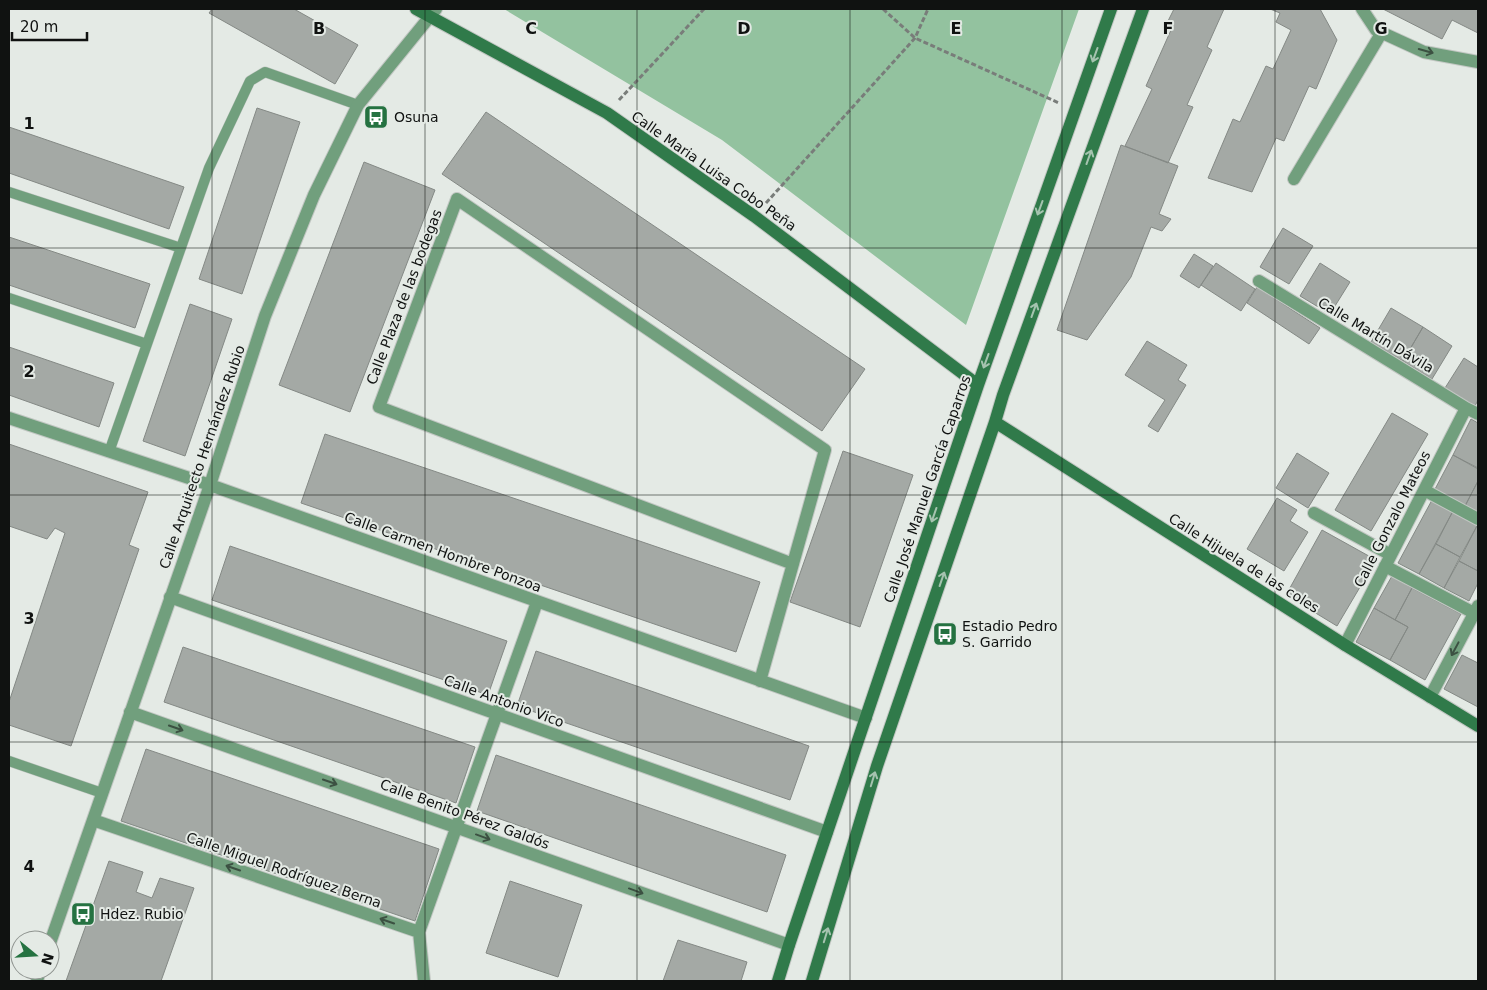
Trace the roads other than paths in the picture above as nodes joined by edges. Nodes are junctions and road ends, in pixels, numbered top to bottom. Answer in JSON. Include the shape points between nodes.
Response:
{"nodes":[{"id":1,"x":416,"y":9,"type":"edge"},
{"id":2,"x":1111,"y":9,"type":"edge"},
{"id":3,"x":1143,"y":9,"type":"edge"},
{"id":4,"x":1362,"y":9,"type":"edge"},
{"id":5,"x":433,"y":13,"type":"edge"},
{"id":6,"x":1382,"y":32,"type":"junction"},
{"id":7,"x":1478,"y":62,"type":"edge"},
{"id":8,"x":358,"y":105,"type":"junction"},
{"id":9,"x":1294,"y":179,"type":"dead end"},
{"id":10,"x":9,"y":192,"type":"edge"},
{"id":11,"x":181,"y":248,"type":"junction"},
{"id":12,"x":1259,"y":281,"type":"dead end"},
{"id":13,"x":9,"y":298,"type":"edge"},
{"id":14,"x":147,"y":344,"type":"junction"},
{"id":15,"x":978,"y":385,"type":"junction"},
{"id":16,"x":1466,"y":408,"type":"junction"},
{"id":17,"x":1478,"y":414,"type":"edge"},
{"id":18,"x":9,"y":418,"type":"edge"},
{"id":19,"x":995,"y":422,"type":"junction"},
{"id":20,"x":109,"y":452,"type":"junction"},
{"id":21,"x":210,"y":485,"type":"junction"},
{"id":22,"x":1424,"y":490,"type":"junction"},
{"id":23,"x":1314,"y":513,"type":"dead end"},
{"id":24,"x":1478,"y":519,"type":"edge"},
{"id":25,"x":1388,"y":560,"type":"junction"},
{"id":26,"x":793,"y":564,"type":"junction"},
{"id":27,"x":170,"y":597,"type":"junction"},
{"id":28,"x":537,"y":602,"type":"junction"},
{"id":29,"x":1476,"y":610,"type":"edge"},
{"id":30,"x":1345,"y":645,"type":"junction"},
{"id":31,"x":760,"y":681,"type":"junction"},
{"id":32,"x":1430,"y":697,"type":"junction"},
{"id":33,"x":130,"y":712,"type":"junction"},
{"id":34,"x":497,"y":714,"type":"junction"},
{"id":35,"x":866,"y":718,"type":"junction"},
{"id":36,"x":1478,"y":726,"type":"edge"},
{"id":37,"x":9,"y":761,"type":"edge"},
{"id":38,"x":102,"y":793,"type":"junction"},
{"id":39,"x":93,"y":820,"type":"junction"},
{"id":40,"x":456,"y":827,"type":"junction"},
{"id":41,"x":827,"y":832,"type":"junction"},
{"id":42,"x":55,"y":930,"type":"edge"},
{"id":43,"x":419,"y":932,"type":"junction"},
{"id":44,"x":789,"y":945,"type":"junction"},
{"id":45,"x":424,"y":981,"type":"edge"},
{"id":46,"x":778,"y":981,"type":"edge"},
{"id":47,"x":812,"y":981,"type":"edge"}],
"edges":[{"from":1,"to":5,"type":"street","name":"Calle Maria Luisa Cobo Peña"},
{"from":2,"to":15,"type":"street","name":"Calle José Manuel García Caparros","one_way":true},
{"from":19,"to":3,"type":"street","one_way":true},
{"from":4,"to":6,"type":"street","via":[[1376,30]]},
{"from":5,"to":8,"type":"street","name":"Calle Arquitecto Hernández Rubio"},
{"from":5,"to":15,"type":"street","name":"Calle Maria Luisa Cobo Peña","via":[[607,114],[754,216]]},
{"from":6,"to":7,"type":"street","one_way":true,"via":[[1424,52]]},
{"from":6,"to":9,"type":"street"},
{"from":8,"to":11,"type":"lane","via":[[265,72],[250,81],[209,168]]},
{"from":8,"to":21,"type":"street","name":"Calle Arquitecto Hernández Rubio","via":[[314,195],[265,316]]},
{"from":10,"to":11,"type":"lane"},
{"from":11,"to":14,"type":"lane"},
{"from":12,"to":16,"type":"street","name":"Calle Martín Dávila"},
{"from":13,"to":14,"type":"lane"},
{"from":14,"to":20,"type":"lane"},
{"from":15,"to":35,"type":"street","name":"Calle José Manuel García Caparros","one_way":true},
{"from":16,"to":17,"type":"street","name":"Calle Martín Dávila"},
{"from":16,"to":22,"type":"street","name":"Calle Gonzalo Mateos"},
{"from":18,"to":20,"type":"street","name":"Calle Carmen Hombre Ponzoa"},
{"from":19,"to":30,"type":"street","name":"Calle Hijuela de las coles"},
{"from":47,"to":19,"type":"street","one_way":true,"via":[[877,766]]},
{"from":20,"to":21,"type":"street","name":"Calle Carmen Hombre Ponzoa"},
{"from":21,"to":27,"type":"street","name":"Calle Arquitecto Hernández Rubio"},
{"from":21,"to":28,"type":"street","name":"Calle Carmen Hombre Ponzoa"},
{"from":22,"to":24,"type":"street"},
{"from":22,"to":25,"type":"street","name":"Calle Gonzalo Mateos"},
{"from":23,"to":25,"type":"street"},
{"from":25,"to":29,"type":"street"},
{"from":25,"to":30,"type":"street","name":"Calle Gonzalo Mateos"},
{"from":26,"to":26,"type":"street","name":"Calle Plaza de las bodegas","via":[[825,450],[458,199],[379,407]]},
{"from":26,"to":31,"type":"street","name":"Calle Plaza de las bodegas"},
{"from":27,"to":33,"type":"street","name":"Calle Arquitecto Hernández Rubio"},
{"from":27,"to":34,"type":"street","name":"Calle Antonio Vico"},
{"from":28,"to":31,"type":"street","name":"Calle Carmen Hombre Ponzoa"},
{"from":28,"to":34,"type":"street"},
{"from":29,"to":32,"type":"street","one_way":true},
{"from":30,"to":32,"type":"street","name":"Calle Hijuela de las coles"},
{"from":31,"to":35,"type":"street","name":"Calle Carmen Hombre Ponzoa"},
{"from":32,"to":36,"type":"street","name":"Calle Hijuela de las coles"},
{"from":33,"to":38,"type":"street","name":"Calle Arquitecto Hernández Rubio"},
{"from":33,"to":40,"type":"street","name":"Calle Benito Pérez Galdós","one_way":true},
{"from":34,"to":40,"type":"street"},
{"from":34,"to":41,"type":"street","name":"Calle Antonio Vico"},
{"from":35,"to":41,"type":"street","name":"Calle José Manuel García Caparros"},
{"from":37,"to":38,"type":"lane"},
{"from":38,"to":39,"type":"street","name":"Calle Arquitecto Hernández Rubio"},
{"from":39,"to":42,"type":"street","name":"Calle Arquitecto Hernández Rubio"},
{"from":43,"to":39,"type":"street","name":"Calle Miguel Rodríguez Berna","one_way":true},
{"from":40,"to":43,"type":"street"},
{"from":40,"to":44,"type":"street","name":"Calle Benito Pérez Galdós","one_way":true},
{"from":41,"to":44,"type":"street","name":"Calle José Manuel García Caparros"},
{"from":43,"to":45,"type":"street"},
{"from":44,"to":46,"type":"street","name":"Calle José Manuel García Caparros"}]}
